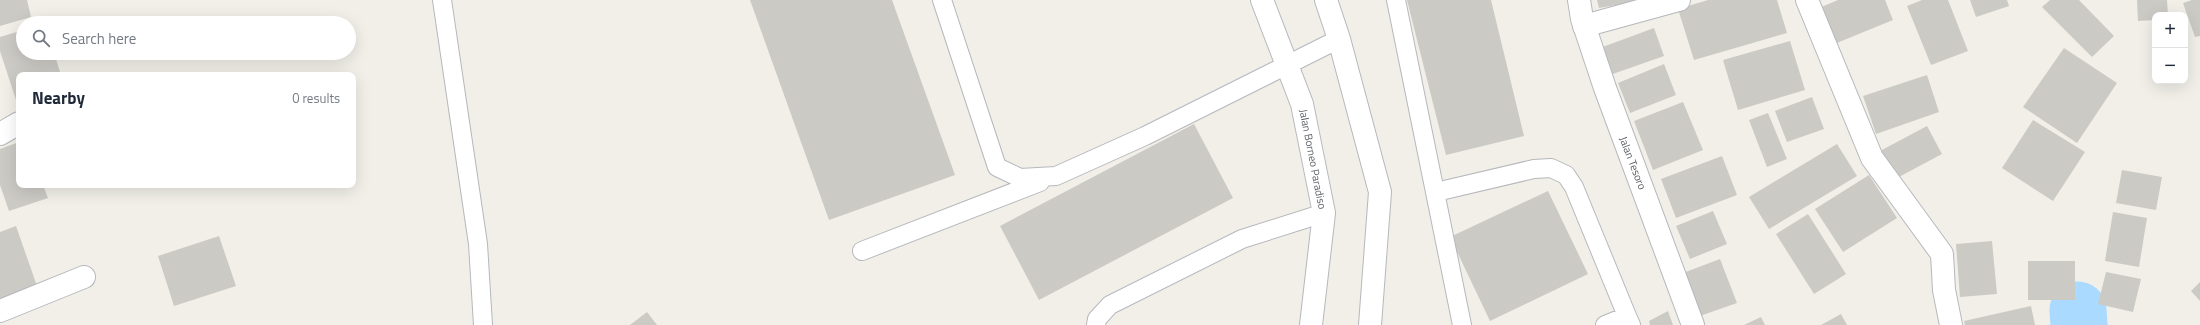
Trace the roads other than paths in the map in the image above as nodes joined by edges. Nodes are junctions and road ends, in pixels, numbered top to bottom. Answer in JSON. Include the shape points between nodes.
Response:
{"nodes":[{"id":1,"x":442,"y":0,"type":"edge"},
{"id":2,"x":942,"y":0,"type":"edge"},
{"id":3,"x":1262,"y":0,"type":"edge"},
{"id":4,"x":1326,"y":0,"type":"edge"},
{"id":5,"x":1396,"y":0,"type":"edge"},
{"id":6,"x":1579,"y":0,"type":"edge"},
{"id":7,"x":1679,"y":0,"type":"edge"},
{"id":8,"x":1807,"y":0,"type":"edge"},
{"id":9,"x":1584,"y":26,"type":"junction"},
{"id":10,"x":1339,"y":39,"type":"junction"},
{"id":11,"x":1288,"y":65,"type":"junction"},
{"id":12,"x":16,"y":124,"type":"edge"},
{"id":13,"x":0,"y":134,"type":"edge"},
{"id":14,"x":1056,"y":176,"type":"junction"},
{"id":15,"x":1436,"y":192,"type":"junction"},
{"id":16,"x":1324,"y":213,"type":"junction"},
{"id":17,"x":862,"y":251,"type":"dead end"},
{"id":18,"x":84,"y":277,"type":"dead end"},
{"id":19,"x":0,"y":311,"type":"edge"},
{"id":20,"x":1629,"y":321,"type":"edge"},
{"id":21,"x":483,"y":325,"type":"edge"},
{"id":22,"x":1096,"y":325,"type":"edge"},
{"id":23,"x":1311,"y":325,"type":"edge"},
{"id":24,"x":1370,"y":325,"type":"edge"},
{"id":25,"x":1462,"y":325,"type":"edge"},
{"id":26,"x":1605,"y":325,"type":"edge"},
{"id":27,"x":1693,"y":325,"type":"edge"},
{"id":28,"x":1951,"y":325,"type":"edge"}],
"edges":[{"from":1,"to":21,"type":"lane","via":[[478,244]]},
{"from":2,"to":14,"type":"lane","via":[[997,167],[1020,178]]},
{"from":3,"to":11,"type":"street","name":"Jalan Borneo Paradiso"},
{"from":4,"to":10,"type":"street"},
{"from":5,"to":15,"type":"lane"},
{"from":6,"to":9,"type":"street","name":"Jalan Tesoro"},
{"from":7,"to":9,"type":"street"},
{"from":8,"to":28,"type":"street","via":[[1872,158],[1942,254],[1944,290]]},
{"from":9,"to":27,"type":"street","name":"Jalan Tesoro"},
{"from":10,"to":11,"type":"lane"},
{"from":10,"to":24,"type":"street","via":[[1380,192]]},
{"from":11,"to":14,"type":"lane","via":[[1145,136]]},
{"from":11,"to":16,"type":"street","name":"Jalan Borneo Paradiso","via":[[1302,104]]},
{"from":12,"to":13,"type":"street"},
{"from":14,"to":17,"type":"lane"},
{"from":15,"to":20,"type":"lane","via":[[1534,169],[1551,168],[1566,174],[1574,187]]},
{"from":15,"to":25,"type":"lane"},
{"from":16,"to":22,"type":"lane","via":[[1242,238],[1110,305],[1097,319]]},
{"from":16,"to":23,"type":"street","name":"Jalan Borneo Paradiso"},
{"from":18,"to":19,"type":"street"},
{"from":20,"to":26,"type":"lane"}]}
